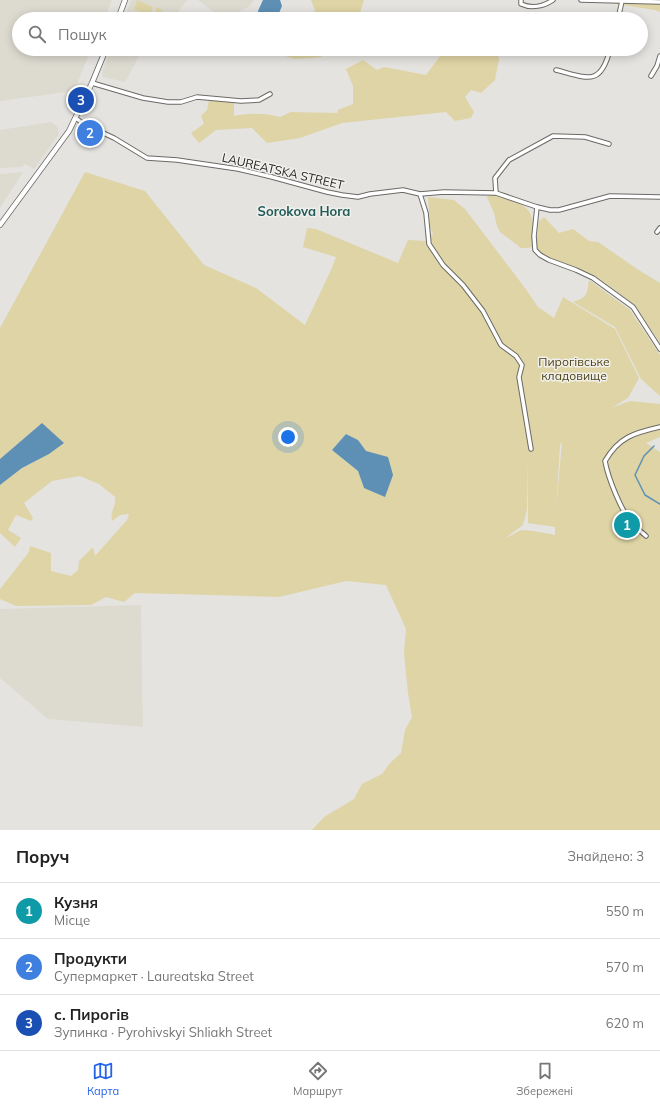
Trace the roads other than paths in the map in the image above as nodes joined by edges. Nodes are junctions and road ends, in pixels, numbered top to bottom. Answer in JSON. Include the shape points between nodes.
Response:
{"nodes":[{"id":1,"x":125,"y":0,"type":"edge"},
{"id":2,"x":521,"y":0,"type":"edge"},
{"id":3,"x":553,"y":0,"type":"edge"},
{"id":4,"x":581,"y":0,"type":"edge"},
{"id":5,"x":622,"y":1,"type":"edge"},
{"id":6,"x":660,"y":2,"type":"edge"},
{"id":7,"x":121,"y":12,"type":"edge"},
{"id":8,"x":620,"y":12,"type":"edge"},
{"id":9,"x":103,"y":56,"type":"edge"},
{"id":10,"x":608,"y":56,"type":"edge"},
{"id":11,"x":660,"y":56,"type":"edge"},
{"id":12,"x":556,"y":70,"type":"dead end"},
{"id":13,"x":652,"y":76,"type":"dead end"},
{"id":14,"x":92,"y":83,"type":"junction"},
{"id":15,"x":270,"y":94,"type":"dead end"},
{"id":16,"x":76,"y":118,"type":"junction"},
{"id":17,"x":609,"y":144,"type":"dead end"},
{"id":18,"x":496,"y":193,"type":"junction"},
{"id":19,"x":420,"y":194,"type":"junction"},
{"id":20,"x":660,"y":198,"type":"edge"},
{"id":21,"x":537,"y":207,"type":"junction"},
{"id":22,"x":0,"y":225,"type":"edge"},
{"id":23,"x":660,"y":228,"type":"edge"},
{"id":24,"x":657,"y":232,"type":"dead end"},
{"id":25,"x":660,"y":349,"type":"edge"},
{"id":26,"x":660,"y":427,"type":"edge"},
{"id":27,"x":531,"y":449,"type":"dead end"},
{"id":28,"x":646,"y":536,"type":"dead end"}],
"edges":[{"from":1,"to":7,"type":"street"},
{"from":2,"to":3,"type":"street","via":[[521,4],[528,7],[546,5]]},
{"from":4,"to":5,"type":"street"},
{"from":5,"to":6,"type":"street"},
{"from":5,"to":8,"type":"street"},
{"from":9,"to":14,"type":"street"},
{"from":10,"to":12,"type":"street","via":[[603,69],[596,76],[586,78]]},
{"from":11,"to":13,"type":"street"},
{"from":14,"to":15,"type":"street","via":[[143,98],[168,102],[181,102],[197,97],[259,100]]},
{"from":14,"to":16,"type":"street"},
{"from":16,"to":19,"type":"street","name":"LAUREATSKA STREET","via":[[147,158],[238,169],[342,195],[358,196],[404,190]]},
{"from":16,"to":22,"type":"street"},
{"from":17,"to":18,"type":"street","via":[[585,138],[553,136],[509,160],[495,178]]},
{"from":18,"to":19,"type":"street","name":"LAUREATSKA STREET"},
{"from":18,"to":21,"type":"street","name":"LAUREATSKA STREET"},
{"from":19,"to":27,"type":"street","via":[[426,213],[430,244],[443,265],[483,311],[501,345],[516,356],[522,365],[519,377]]},
{"from":20,"to":21,"type":"street","name":"LAUREATSKA STREET","via":[[610,196],[559,210]]},
{"from":21,"to":25,"type":"street","via":[[535,250],[549,260],[593,278],[633,307]]},
{"from":23,"to":24,"type":"street"},
{"from":26,"to":28,"type":"street","via":[[636,432],[613,448],[605,461],[606,470],[622,507],[632,524]]}]}
